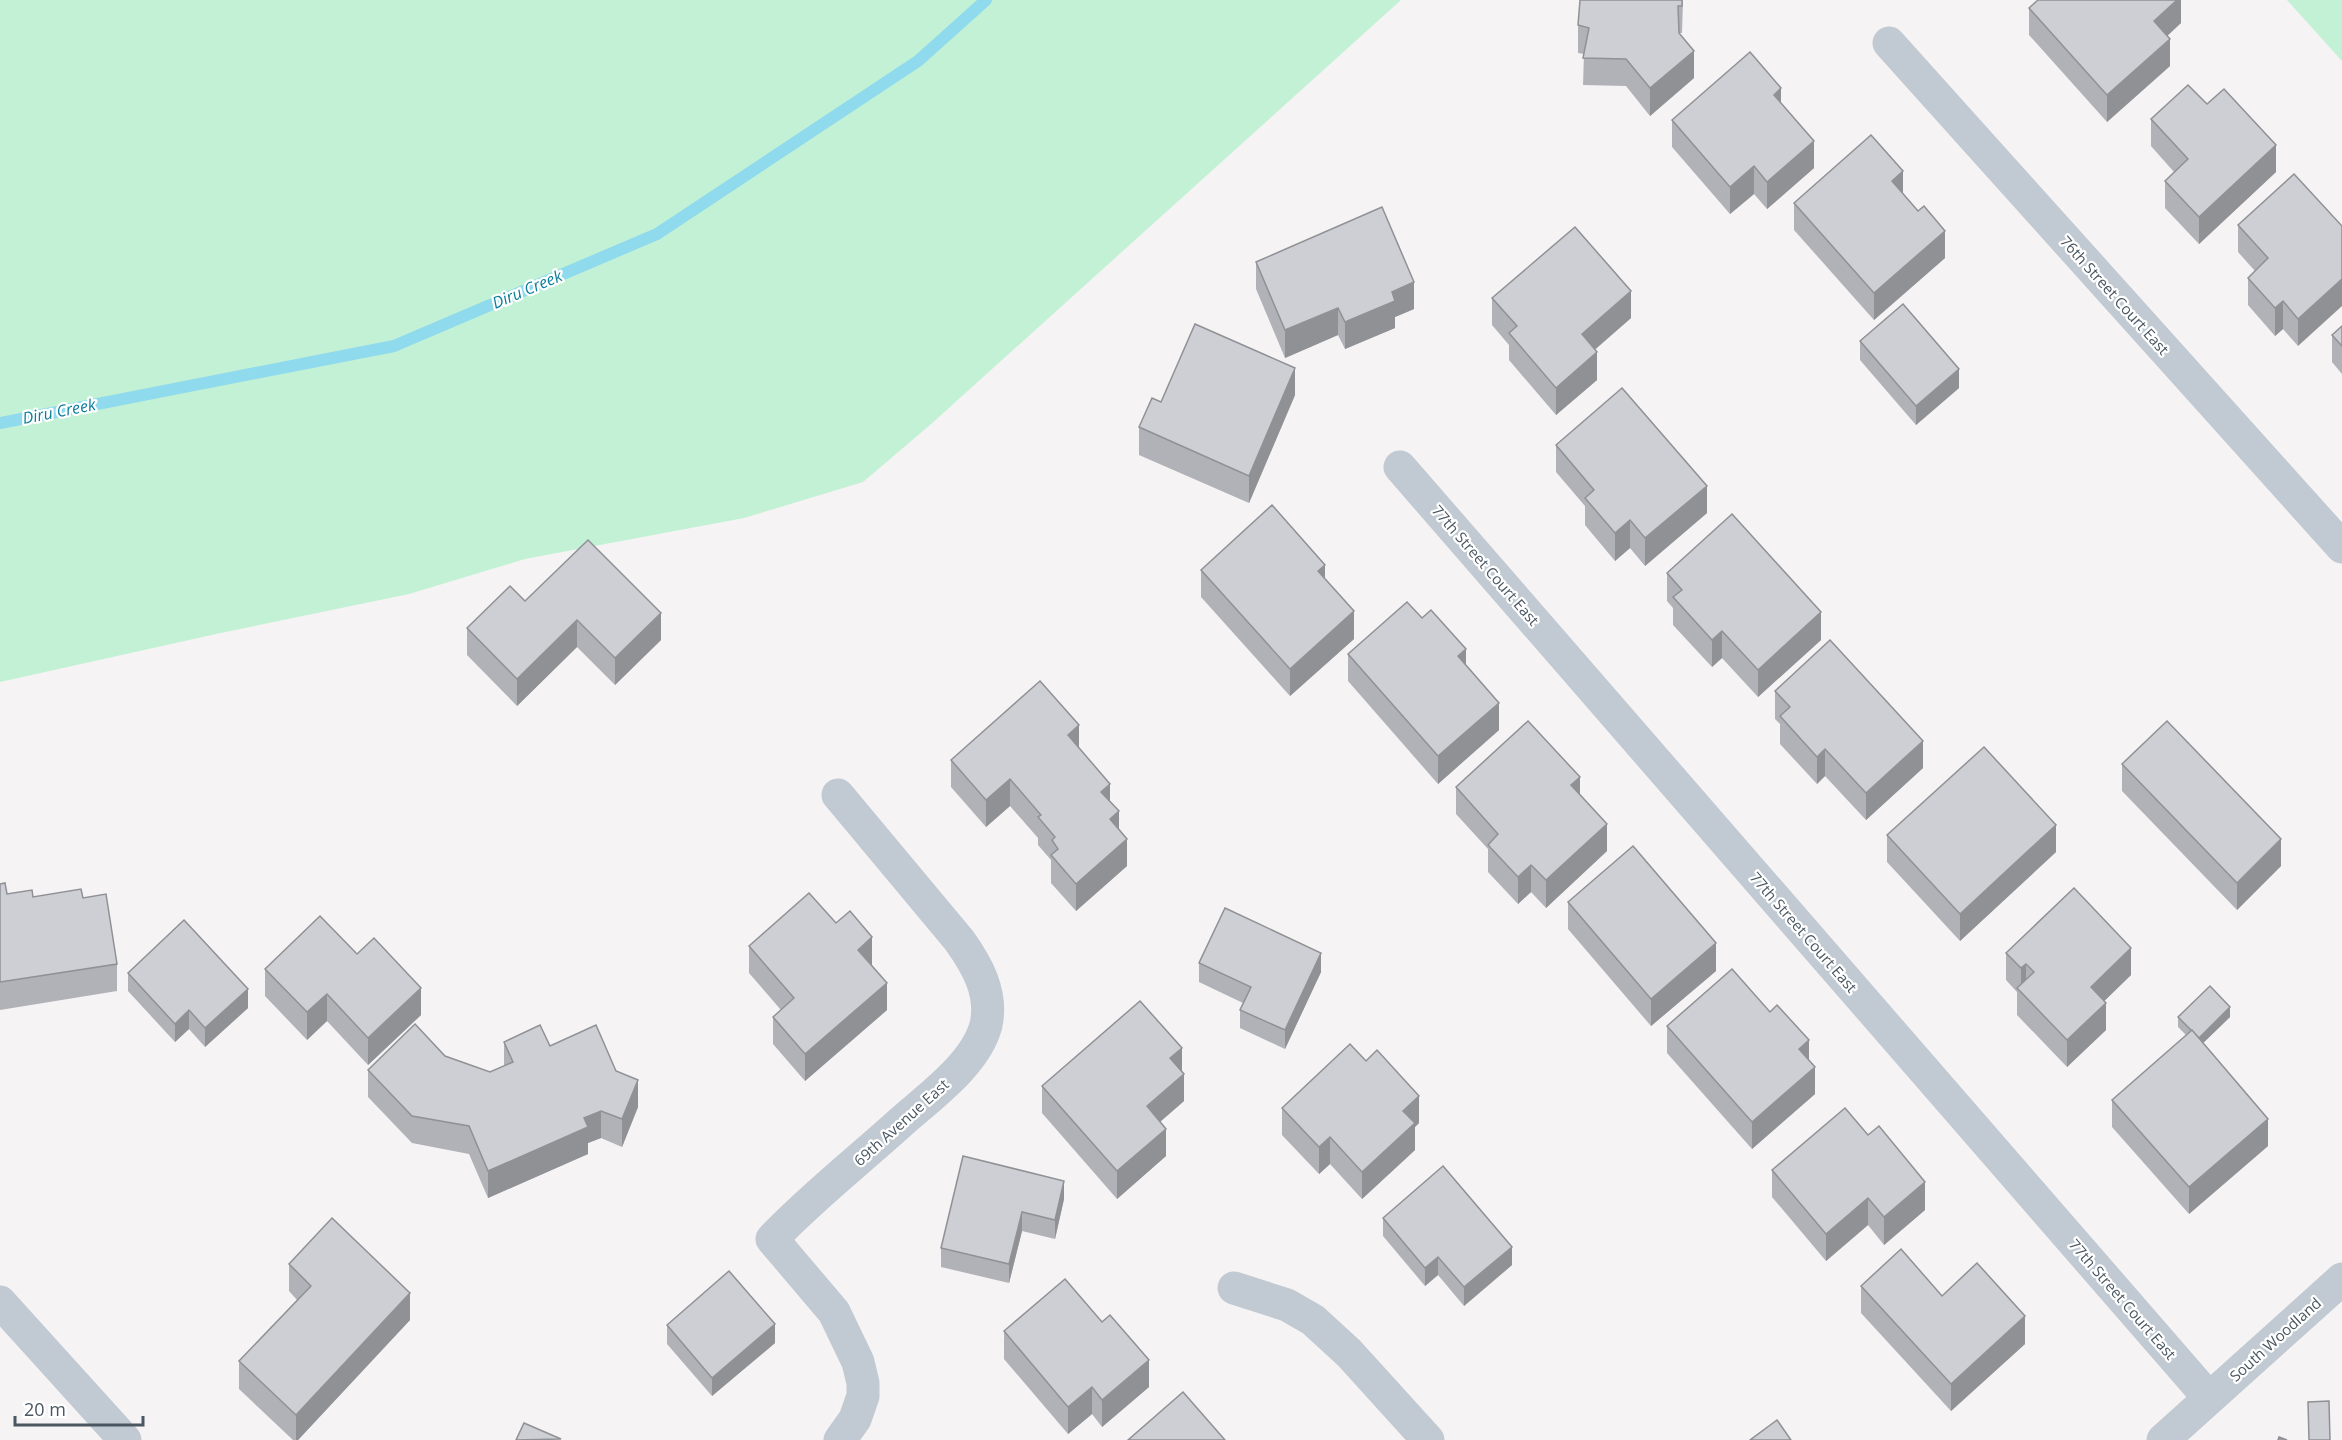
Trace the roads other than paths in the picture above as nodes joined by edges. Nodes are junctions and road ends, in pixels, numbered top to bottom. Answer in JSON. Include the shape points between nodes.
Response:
{"nodes":[{"id":1,"x":1889,"y":43,"type":"dead end"},
{"id":2,"x":1400,"y":467,"type":"dead end"},
{"id":3,"x":2342,"y":547,"type":"edge"},
{"id":4,"x":838,"y":795,"type":"dead end"},
{"id":5,"x":2342,"y":1279,"type":"edge"},
{"id":6,"x":1234,"y":1288,"type":"dead end"},
{"id":7,"x":0,"y":1302,"type":"edge"},
{"id":8,"x":2209,"y":1398,"type":"junction"},
{"id":9,"x":125,"y":1440,"type":"edge"},
{"id":10,"x":840,"y":1440,"type":"edge"},
{"id":11,"x":1428,"y":1440,"type":"edge"},
{"id":12,"x":2163,"y":1440,"type":"edge"}],
"edges":[{"from":1,"to":3,"type":"street","name":"76th Street Court East"},
{"from":2,"to":8,"type":"street","name":"77th Street Court East"},
{"from":4,"to":10,"type":"street","name":"69th Avenue East","via":[[959,940],[981,975],[987,994],[986,1025],[975,1048],[949,1079],[772,1239],[834,1312],[858,1362],[863,1396],[855,1419]]},
{"from":5,"to":8,"type":"street","name":"South Woodland"},
{"from":6,"to":11,"type":"street","via":[[1287,1305],[1320,1325]]},
{"from":7,"to":9,"type":"street"},
{"from":8,"to":12,"type":"street","name":"South Woodland"}]}
